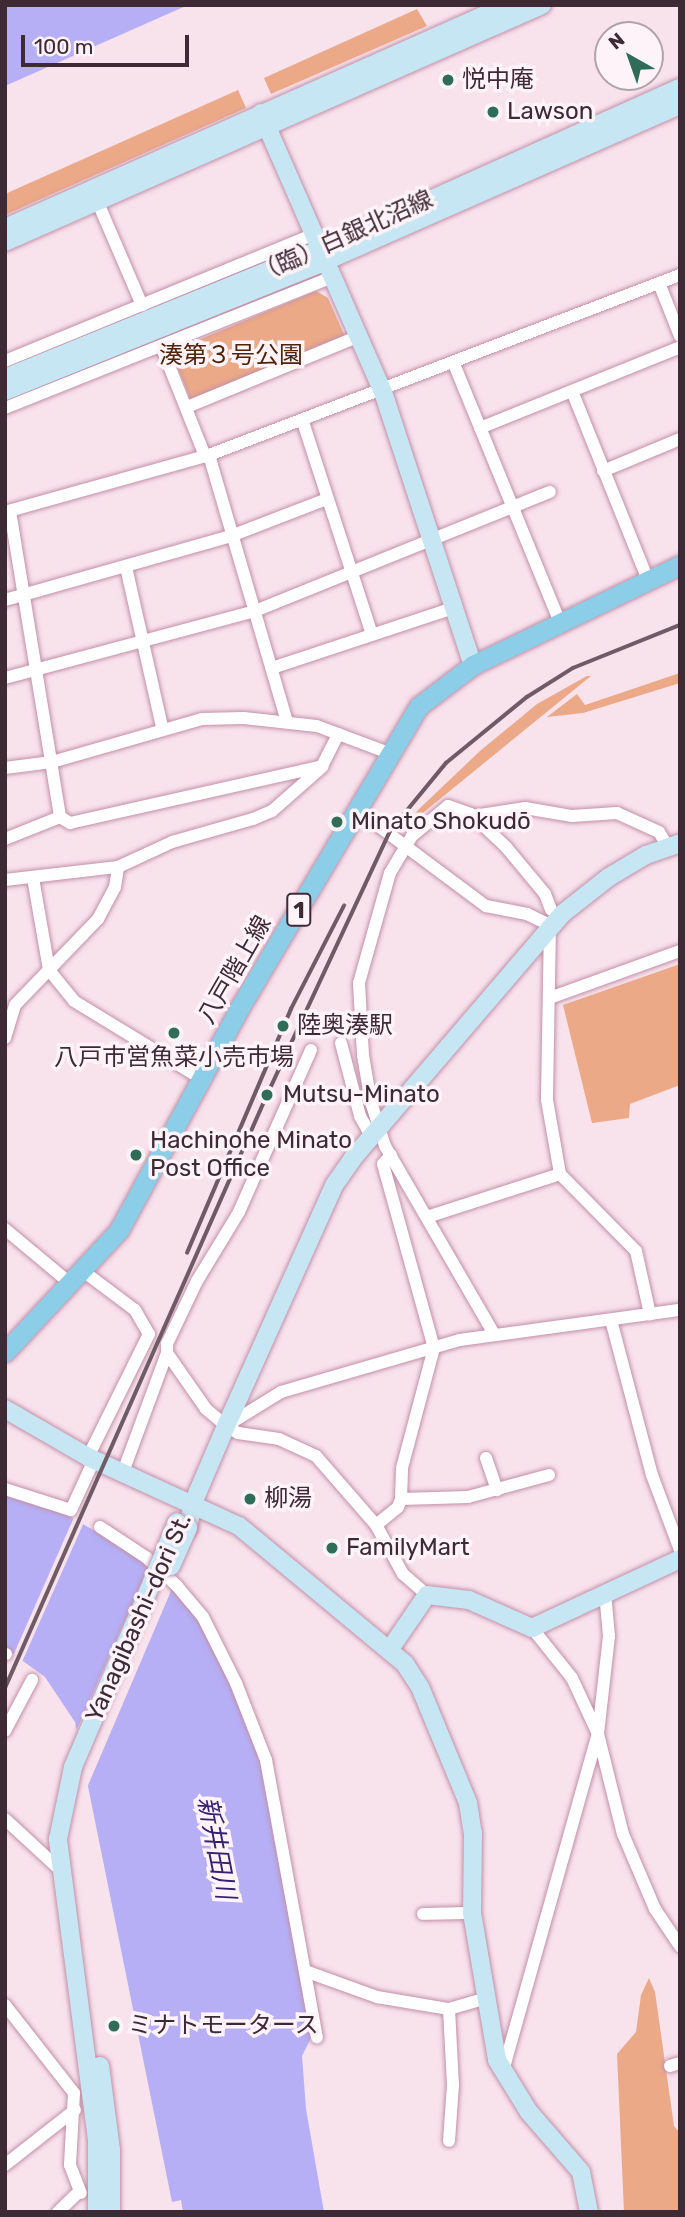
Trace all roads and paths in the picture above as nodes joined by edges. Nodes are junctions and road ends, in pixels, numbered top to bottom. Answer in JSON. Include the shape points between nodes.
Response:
{"nodes":[{"id":1,"x":507,"y":5,"type":"edge"},
{"id":2,"x":542,"y":5,"type":"edge"},
{"id":3,"x":680,"y":88,"type":"edge"},
{"id":4,"x":680,"y":105,"type":"edge"},
{"id":5,"x":265,"y":121,"type":"junction"},
{"id":6,"x":95,"y":196,"type":"junction"},
{"id":7,"x":5,"y":228,"type":"edge"},
{"id":8,"x":5,"y":242,"type":"edge"},
{"id":9,"x":324,"y":255,"type":"junction"},
{"id":10,"x":285,"y":271,"type":"junction"},
{"id":11,"x":680,"y":275,"type":"edge"},
{"id":12,"x":659,"y":283,"type":"junction"},
{"id":13,"x":142,"y":306,"type":"junction"},
{"id":14,"x":359,"y":336,"type":"junction"},
{"id":15,"x":680,"y":336,"type":"edge"},
{"id":16,"x":680,"y":347,"type":"edge"},
{"id":17,"x":162,"y":348,"type":"junction"},
{"id":18,"x":5,"y":361,"type":"edge"},
{"id":19,"x":454,"y":364,"type":"junction"},
{"id":20,"x":5,"y":378,"type":"edge"},
{"id":21,"x":5,"y":391,"type":"edge"},
{"id":22,"x":572,"y":391,"type":"junction"},
{"id":23,"x":383,"y":392,"type":"junction"},
{"id":24,"x":187,"y":407,"type":"junction"},
{"id":25,"x":5,"y":408,"type":"edge"},
{"id":26,"x":303,"y":422,"type":"junction"},
{"id":27,"x":480,"y":428,"type":"junction"},
{"id":28,"x":680,"y":439,"type":"edge"},
{"id":29,"x":207,"y":456,"type":"junction"},
{"id":30,"x":603,"y":471,"type":"junction"},
{"id":31,"x":550,"y":492,"type":"dead end"},
{"id":32,"x":327,"y":499,"type":"junction"},
{"id":33,"x":513,"y":507,"type":"junction"},
{"id":34,"x":7,"y":512,"type":"edge"},
{"id":35,"x":231,"y":536,"type":"junction"},
{"id":36,"x":432,"y":539,"type":"junction"},
{"id":37,"x":680,"y":565,"type":"edge"},
{"id":38,"x":125,"y":566,"type":"junction"},
{"id":39,"x":353,"y":572,"type":"junction"},
{"id":40,"x":648,"y":580,"type":"junction"},
{"id":41,"x":23,"y":596,"type":"junction"},
{"id":42,"x":5,"y":600,"type":"edge"},
{"id":43,"x":453,"y":608,"type":"junction"},
{"id":44,"x":255,"y":611,"type":"junction"},
{"id":45,"x":559,"y":620,"type":"junction"},
{"id":46,"x":372,"y":634,"type":"junction"},
{"id":47,"x":144,"y":642,"type":"junction"},
{"id":48,"x":473,"y":665,"type":"junction"},
{"id":49,"x":272,"y":668,"type":"junction"},
{"id":50,"x":36,"y":673,"type":"junction"},
{"id":51,"x":5,"y":678,"type":"edge"},
{"id":52,"x":287,"y":722,"type":"junction"},
{"id":53,"x":162,"y":727,"type":"junction"},
{"id":54,"x":338,"y":734,"type":"junction"},
{"id":55,"x":389,"y":753,"type":"junction"},
{"id":56,"x":52,"y":762,"type":"junction"},
{"id":57,"x":322,"y":766,"type":"junction"},
{"id":58,"x":5,"y":768,"type":"edge"},
{"id":59,"x":357,"y":810,"type":"junction"},
{"id":60,"x":474,"y":816,"type":"junction"},
{"id":61,"x":60,"y":817,"type":"junction"},
{"id":62,"x":5,"y":839,"type":"edge"},
{"id":63,"x":405,"y":844,"type":"junction"},
{"id":64,"x":674,"y":845,"type":"edge"},
{"id":65,"x":118,"y":867,"type":"junction"},
{"id":66,"x":33,"y":878,"type":"junction"},
{"id":67,"x":5,"y":880,"type":"edge"},
{"id":68,"x":551,"y":918,"type":"junction"},
{"id":69,"x":680,"y":951,"type":"edge"},
{"id":70,"x":49,"y":970,"type":"junction"},
{"id":71,"x":552,"y":997,"type":"junction"},
{"id":72,"x":5,"y":1038,"type":"edge"},
{"id":73,"x":341,"y":1043,"type":"dead end"},
{"id":74,"x":311,"y":1050,"type":"dead end"},
{"id":75,"x":200,"y":1078,"type":"junction"},
{"id":76,"x":374,"y":1132,"type":"junction"},
{"id":77,"x":391,"y":1155,"type":"junction"},
{"id":78,"x":560,"y":1174,"type":"junction"},
{"id":79,"x":427,"y":1217,"type":"junction"},
{"id":80,"x":5,"y":1229,"type":"edge"},
{"id":81,"x":77,"y":1278,"type":"junction"},
{"id":82,"x":680,"y":1310,"type":"edge"},
{"id":83,"x":650,"y":1314,"type":"junction"},
{"id":84,"x":611,"y":1320,"type":"junction"},
{"id":85,"x":494,"y":1334,"type":"junction"},
{"id":86,"x":434,"y":1348,"type":"junction"},
{"id":87,"x":5,"y":1352,"type":"edge"},
{"id":88,"x":167,"y":1353,"type":"junction"},
{"id":89,"x":8,"y":1416,"type":"edge"},
{"id":90,"x":226,"y":1426,"type":"junction"},
{"id":91,"x":92,"y":1458,"type":"junction"},
{"id":92,"x":486,"y":1458,"type":"dead end"},
{"id":93,"x":123,"y":1472,"type":"junction"},
{"id":94,"x":549,"y":1475,"type":"dead end"},
{"id":95,"x":5,"y":1489,"type":"edge"},
{"id":96,"x":497,"y":1490,"type":"junction"},
{"id":97,"x":401,"y":1499,"type":"junction"},
{"id":98,"x":193,"y":1503,"type":"junction"},
{"id":99,"x":376,"y":1525,"type":"junction"},
{"id":100,"x":100,"y":1527,"type":"dead end"},
{"id":101,"x":680,"y":1550,"type":"edge"},
{"id":102,"x":680,"y":1559,"type":"edge"},
{"id":103,"x":605,"y":1592,"type":"junction"},
{"id":104,"x":427,"y":1595,"type":"junction"},
{"id":105,"x":532,"y":1628,"type":"junction"},
{"id":106,"x":390,"y":1649,"type":"junction"},
{"id":107,"x":32,"y":1680,"type":"dead end"},
{"id":108,"x":5,"y":1731,"type":"edge"},
{"id":109,"x":598,"y":1734,"type":"junction"},
{"id":110,"x":5,"y":1819,"type":"edge"},
{"id":111,"x":64,"y":1840,"type":"junction"},
{"id":112,"x":60,"y":1870,"type":"junction"},
{"id":113,"x":472,"y":1913,"type":"junction"},
{"id":114,"x":423,"y":1914,"type":"dead end"},
{"id":115,"x":680,"y":1946,"type":"edge"},
{"id":116,"x":305,"y":1971,"type":"junction"},
{"id":117,"x":484,"y":1999,"type":"junction"},
{"id":118,"x":5,"y":2005,"type":"edge"},
{"id":119,"x":449,"y":2009,"type":"junction"},
{"id":120,"x":317,"y":2037,"type":"dead end"},
{"id":121,"x":503,"y":2071,"type":"junction"},
{"id":122,"x":90,"y":2090,"type":"junction"},
{"id":123,"x":75,"y":2110,"type":"junction"},
{"id":124,"x":449,"y":2141,"type":"dead end"},
{"id":125,"x":5,"y":2165,"type":"edge"},
{"id":126,"x":58,"y":2212,"type":"edge"},
{"id":127,"x":97,"y":2212,"type":"edge"},
{"id":128,"x":111,"y":2212,"type":"edge"},
{"id":129,"x":589,"y":2212,"type":"edge"}],
"edges":[{"from":1,"to":5,"type":"street"},
{"from":2,"to":5,"type":"street"},
{"from":3,"to":9,"type":"street","name":"（臨）白銀北沼線"},
{"from":4,"to":9,"type":"street","name":"（臨）白銀北沼線"},
{"from":5,"to":6,"type":"street"},
{"from":5,"to":9,"type":"street"},
{"from":6,"to":7,"type":"street"},
{"from":6,"to":8,"type":"street"},
{"from":6,"to":13,"type":"street"},
{"from":9,"to":10,"type":"street","name":"（臨）白銀北沼線"},
{"from":9,"to":13,"type":"street"},
{"from":9,"to":14,"type":"street"},
{"from":9,"to":17,"type":"street"},
{"from":10,"to":20,"type":"street","name":"（臨）白銀北沼線"},
{"from":10,"to":21,"type":"street","name":"（臨）白銀北沼線"},
{"from":11,"to":12,"type":"street"},
{"from":12,"to":15,"type":"street"},
{"from":12,"to":19,"type":"street"},
{"from":13,"to":18,"type":"street"},
{"from":14,"to":23,"type":"street"},
{"from":14,"to":24,"type":"street"},
{"from":16,"to":22,"type":"street"},
{"from":17,"to":24,"type":"street"},
{"from":17,"to":25,"type":"street"},
{"from":19,"to":23,"type":"street"},
{"from":19,"to":27,"type":"street"},
{"from":22,"to":27,"type":"street"},
{"from":22,"to":30,"type":"street"},
{"from":23,"to":26,"type":"street"},
{"from":23,"to":36,"type":"street"},
{"from":24,"to":29,"type":"street"},
{"from":26,"to":29,"type":"street"},
{"from":26,"to":32,"type":"street"},
{"from":27,"to":33,"type":"street"},
{"from":28,"to":30,"type":"street"},
{"from":29,"to":34,"type":"street"},
{"from":29,"to":35,"type":"street"},
{"from":30,"to":40,"type":"street"},
{"from":31,"to":33,"type":"street"},
{"from":32,"to":35,"type":"street"},
{"from":32,"to":39,"type":"street"},
{"from":33,"to":36,"type":"street"},
{"from":33,"to":45,"type":"street"},
{"from":34,"to":41,"type":"street"},
{"from":35,"to":38,"type":"street"},
{"from":35,"to":44,"type":"street"},
{"from":36,"to":39,"type":"street"},
{"from":36,"to":43,"type":"street"},
{"from":37,"to":40,"type":"main road","name":"八戸階上線","number":"1"},
{"from":38,"to":41,"type":"street"},
{"from":38,"to":47,"type":"street"},
{"from":39,"to":44,"type":"street"},
{"from":39,"to":46,"type":"street"},
{"from":40,"to":45,"type":"main road","name":"八戸階上線","number":"1"},
{"from":41,"to":42,"type":"street"},
{"from":41,"to":50,"type":"street"},
{"from":43,"to":46,"type":"street"},
{"from":43,"to":48,"type":"street"},
{"from":44,"to":47,"type":"street"},
{"from":44,"to":49,"type":"street"},
{"from":45,"to":48,"type":"main road","name":"八戸階上線","number":"1"},
{"from":46,"to":49,"type":"street"},
{"from":47,"to":50,"type":"street"},
{"from":47,"to":53,"type":"street"},
{"from":48,"to":55,"type":"main road","name":"八戸階上線","number":"1","via":[[419,706]]},
{"from":49,"to":52,"type":"street"},
{"from":50,"to":51,"type":"street"},
{"from":50,"to":56,"type":"street"},
{"from":52,"to":53,"type":"street","via":[[202,719]]},
{"from":52,"to":54,"type":"street"},
{"from":53,"to":56,"type":"street"},
{"from":54,"to":55,"type":"street"},
{"from":54,"to":57,"type":"street"},
{"from":55,"to":59,"type":"main road","name":"八戸階上線","number":"1"},
{"from":56,"to":58,"type":"street"},
{"from":56,"to":61,"type":"street"},
{"from":57,"to":61,"type":"street","via":[[70,823]]},
{"from":57,"to":65,"type":"street","via":[[272,811],[172,842]]},
{"from":59,"to":63,"type":"street"},
{"from":59,"to":75,"type":"main road","name":"八戸階上線","number":"1"},
{"from":60,"to":63,"type":"street","via":[[456,805],[448,806],[431,816]]},
{"from":60,"to":64,"type":"street","via":[[524,808],[572,816],[617,813],[659,832]]},
{"from":60,"to":68,"type":"street","via":[[541,888]]},
{"from":61,"to":62,"type":"street"},
{"from":63,"to":68,"type":"street","via":[[486,906]]},
{"from":63,"to":76,"type":"street","via":[[390,873],[359,983]]},
{"from":64,"to":68,"type":"street","name":"Yanagibashi-dori St.","via":[[609,877]]},
{"from":65,"to":66,"type":"street"},
{"from":65,"to":70,"type":"street","via":[[115,887],[98,919]]},
{"from":66,"to":67,"type":"street"},
{"from":66,"to":70,"type":"street"},
{"from":68,"to":71,"type":"street"},
{"from":68,"to":76,"type":"street","name":"Yanagibashi-dori St."},
{"from":69,"to":71,"type":"street"},
{"from":70,"to":72,"type":"street","via":[[15,1005]]},
{"from":70,"to":75,"type":"street","via":[[74,1002]]},
{"from":71,"to":78,"type":"street","via":[[547,1100]]},
{"from":73,"to":76,"type":"street","via":[[360,1116]]},
{"from":74,"to":88,"type":"street","via":[[239,1212],[197,1281]]},
{"from":75,"to":81,"type":"main road","name":"八戸階上線","number":"1","via":[[119,1230]]},
{"from":76,"to":77,"type":"street"},
{"from":76,"to":90,"type":"street","name":"Yanagibashi-dori St.","via":[[335,1184]]},
{"from":77,"to":79,"type":"street"},
{"from":77,"to":86,"type":"street","via":[[383,1164]]},
{"from":78,"to":79,"type":"street"},
{"from":78,"to":83,"type":"street","via":[[636,1251]]},
{"from":79,"to":85,"type":"street"},
{"from":80,"to":81,"type":"street"},
{"from":81,"to":87,"type":"main road","name":"八戸階上線","number":"1"},
{"from":81,"to":91,"type":"street","via":[[135,1310],[148,1328],[136,1367]]},
{"from":82,"to":83,"type":"street"},
{"from":83,"to":84,"type":"street"},
{"from":84,"to":85,"type":"street"},
{"from":84,"to":101,"type":"street","via":[[652,1475]]},
{"from":85,"to":86,"type":"street"},
{"from":86,"to":90,"type":"street","via":[[281,1392]]},
{"from":86,"to":97,"type":"street","via":[[402,1468]]},
{"from":88,"to":90,"type":"street","via":[[206,1409]]},
{"from":88,"to":93,"type":"street"},
{"from":89,"to":91,"type":"street"},
{"from":90,"to":98,"type":"street","name":"Yanagibashi-dori St."},
{"from":90,"to":99,"type":"street","via":[[238,1433],[279,1439],[316,1456]]},
{"from":91,"to":93,"type":"street"},
{"from":91,"to":95,"type":"street","via":[[71,1510]]},
{"from":92,"to":96,"type":"street"},
{"from":93,"to":98,"type":"street"},
{"from":94,"to":96,"type":"street"},
{"from":96,"to":97,"type":"street","via":[[468,1497]]},
{"from":97,"to":99,"type":"street"},
{"from":98,"to":106,"type":"street","via":[[239,1526]]},
{"from":98,"to":111,"type":"street","name":"Yanagibashi-dori St.","bridge":true,"via":[[73,1767]]},
{"from":99,"to":104,"type":"street","via":[[403,1574]]},
{"from":100,"to":116,"type":"street","via":[[147,1558],[177,1586],[203,1617],[236,1683],[266,1760]]},
{"from":102,"to":103,"type":"street"},
{"from":103,"to":105,"type":"street"},
{"from":103,"to":109,"type":"street","via":[[609,1636]]},
{"from":104,"to":105,"type":"street","via":[[469,1600]]},
{"from":104,"to":106,"type":"street"},
{"from":105,"to":109,"type":"street","via":[[572,1678]]},
{"from":106,"to":113,"type":"street","via":[[420,1687],[468,1803],[473,1833]]},
{"from":107,"to":108,"type":"street"},
{"from":109,"to":115,"type":"street","via":[[623,1834],[654,1909]]},
{"from":109,"to":121,"type":"street"},
{"from":110,"to":112,"type":"street"},
{"from":111,"to":112,"type":"street","name":"Yanagibashi-dori St."},
{"from":111,"to":122,"type":"street","name":"Yanagibashi-dori St."},
{"from":112,"to":122,"type":"street","name":"Yanagibashi-dori St."},
{"from":113,"to":114,"type":"street"},
{"from":113,"to":117,"type":"street"},
{"from":116,"to":119,"type":"street","via":[[377,1997]]},
{"from":116,"to":120,"type":"street"},
{"from":117,"to":119,"type":"street"},
{"from":117,"to":121,"type":"street"},
{"from":118,"to":122,"type":"street"},
{"from":119,"to":124,"type":"street","via":[[453,2085]]},
{"from":121,"to":129,"type":"street","via":[[529,2112],[582,2172]]},
{"from":122,"to":123,"type":"street"},
{"from":122,"to":127,"type":"street","name":"Yanagibashi-dori St."},
{"from":122,"to":128,"type":"street","name":"Yanagibashi-dori St.","via":[[111,2150]]},
{"from":123,"to":125,"type":"street"},
{"from":123,"to":126,"type":"street","via":[[70,2165],[81,2192]]}]}
